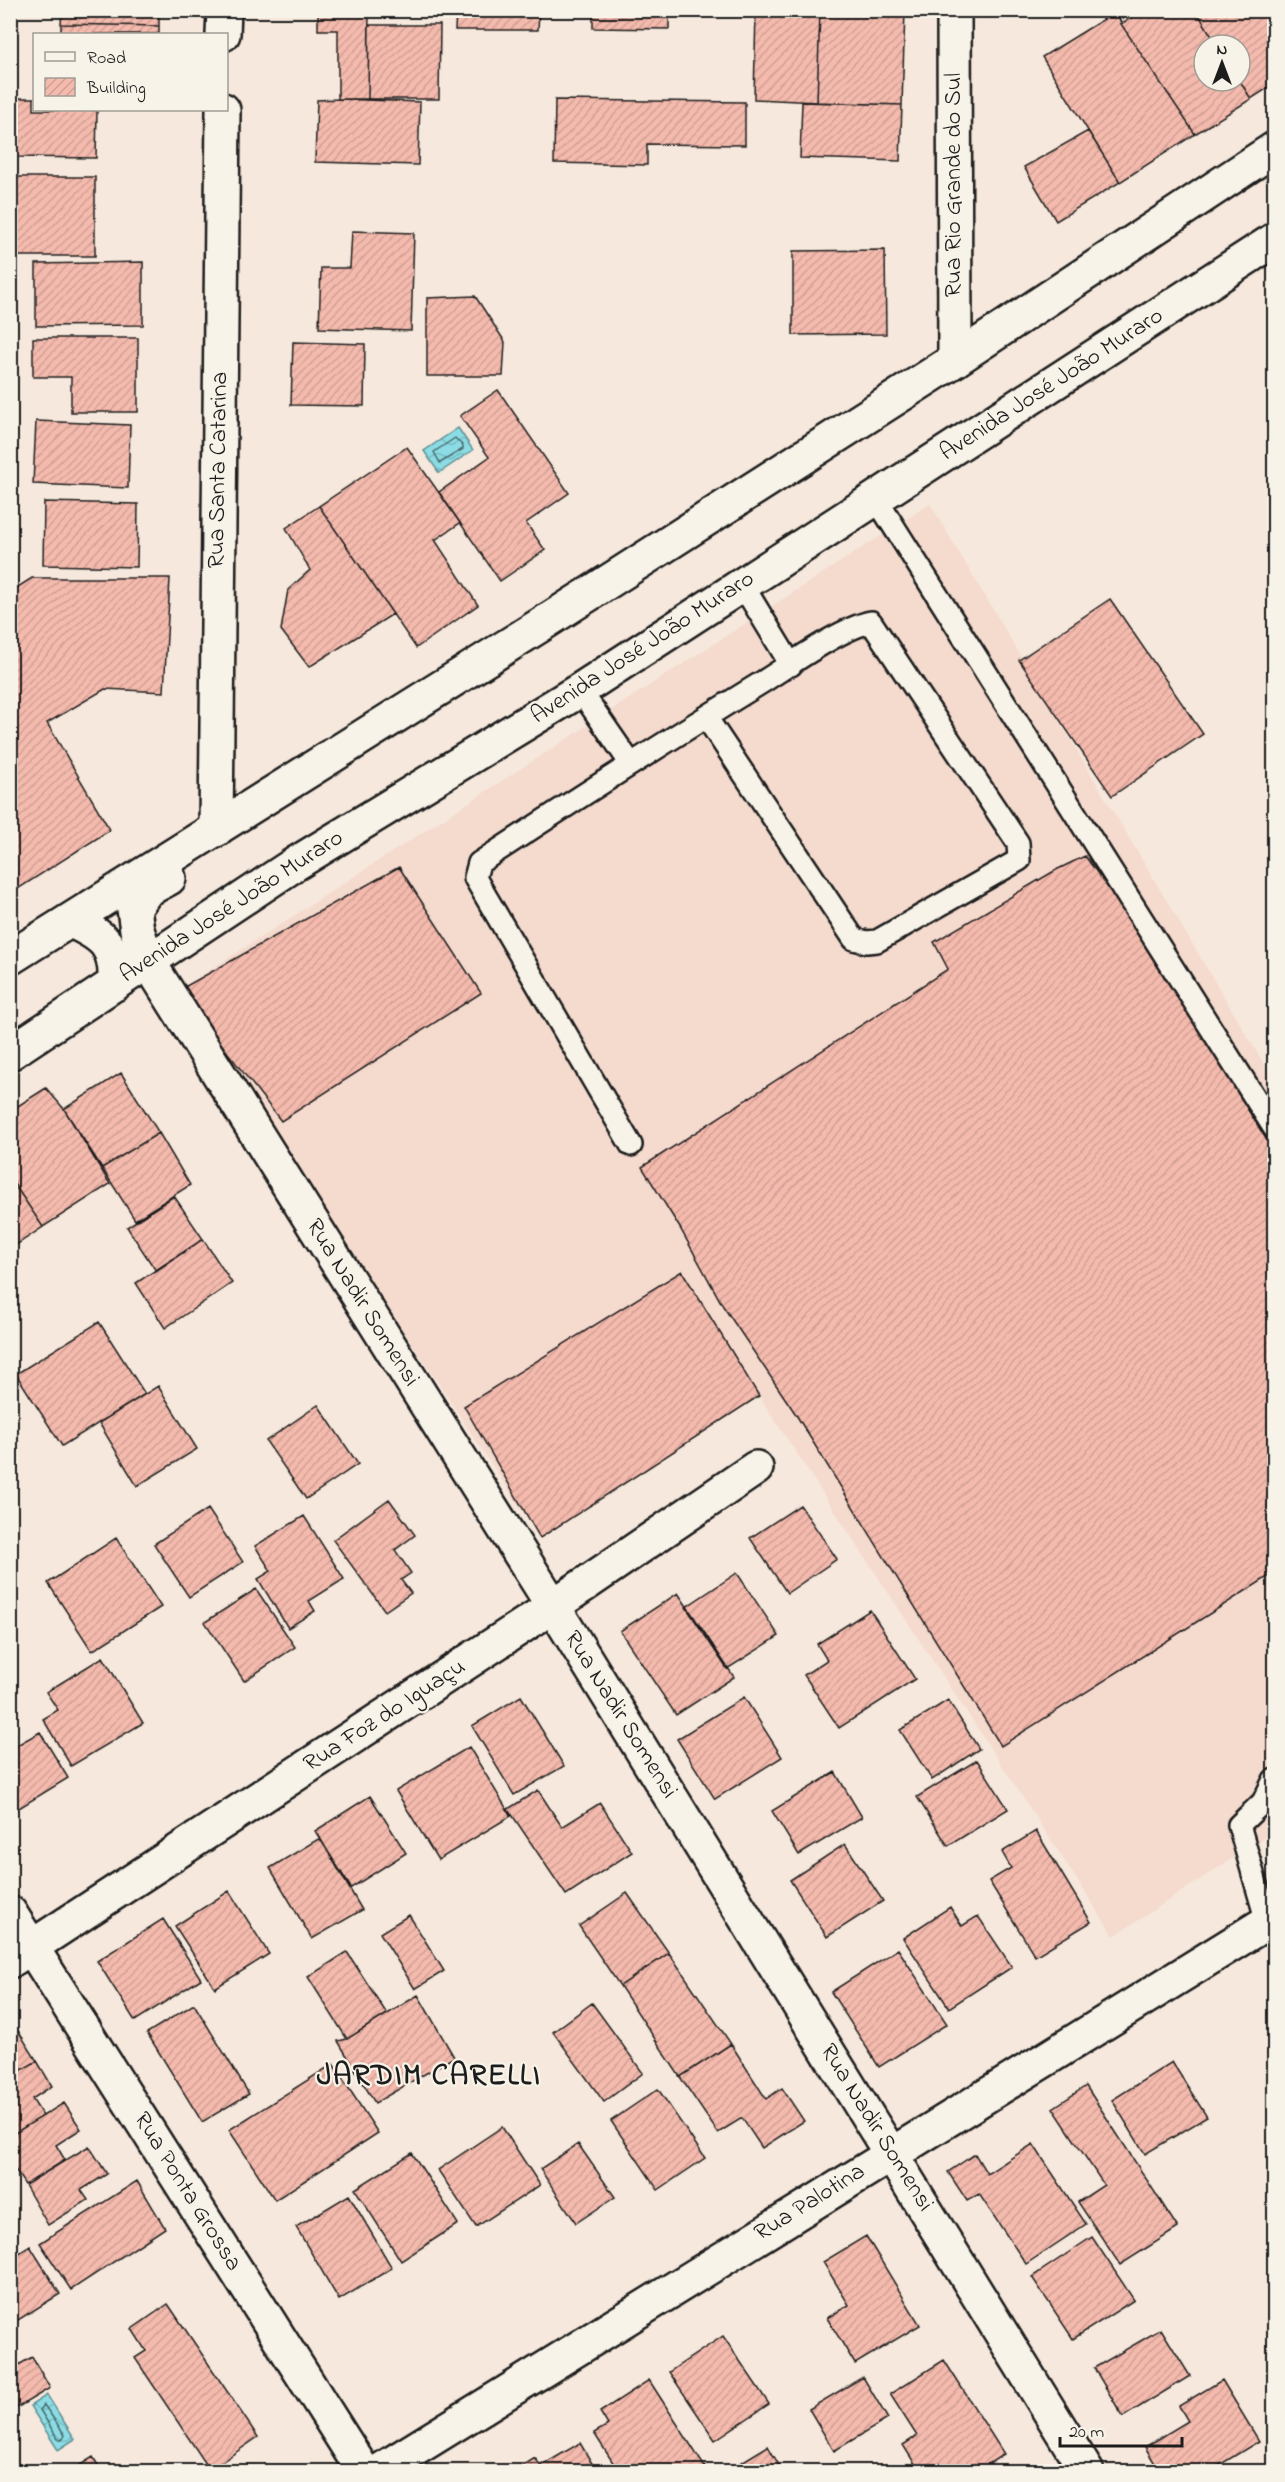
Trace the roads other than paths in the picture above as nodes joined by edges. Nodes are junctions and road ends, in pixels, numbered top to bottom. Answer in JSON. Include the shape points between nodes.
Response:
{"nodes":[{"id":1,"x":224,"y":10,"type":"edge"},
{"id":2,"x":954,"y":10,"type":"edge"},
{"id":3,"x":223,"y":33,"type":"edge"},
{"id":4,"x":223,"y":111,"type":"edge"},
{"id":5,"x":1275,"y":149,"type":"edge"},
{"id":6,"x":1275,"y":240,"type":"edge"},
{"id":7,"x":955,"y":360,"type":"junction"},
{"id":8,"x":877,"y":500,"type":"junction"},
{"id":9,"x":742,"y":584,"type":"junction"},
{"id":10,"x":791,"y":664,"type":"junction"},
{"id":11,"x":580,"y":690,"type":"junction"},
{"id":12,"x":705,"y":717,"type":"junction"},
{"id":13,"x":631,"y":764,"type":"junction"},
{"id":14,"x":216,"y":830,"type":"junction"},
{"id":15,"x":71,"y":921,"type":"junction"},
{"id":16,"x":10,"y":958,"type":"edge"},
{"id":17,"x":148,"y":961,"type":"junction"},
{"id":18,"x":115,"y":984,"type":"junction"},
{"id":19,"x":10,"y":1053,"type":"edge"},
{"id":20,"x":1275,"y":1128,"type":"edge"},
{"id":21,"x":631,"y":1145,"type":"dead end"},
{"id":22,"x":756,"y":1468,"type":"dead end"},
{"id":23,"x":553,"y":1606,"type":"junction"},
{"id":24,"x":1275,"y":1780,"type":"edge"},
{"id":25,"x":10,"y":1913,"type":"edge"},
{"id":26,"x":1271,"y":1920,"type":"edge"},
{"id":27,"x":21,"y":1954,"type":"edge"},
{"id":28,"x":892,"y":2153,"type":"junction"},
{"id":29,"x":364,"y":2472,"type":"edge"},
{"id":30,"x":378,"y":2472,"type":"edge"},
{"id":31,"x":1087,"y":2472,"type":"edge"}],
"edges":[{"from":1,"to":3,"type":"street"},
{"from":2,"to":7,"type":"street","name":"Rua Rio Grande do Sul"},
{"from":4,"to":14,"type":"street","name":"Rua Santa Catarina"},
{"from":5,"to":7,"type":"street"},
{"from":6,"to":8,"type":"street","name":"Avenida José João Muraro"},
{"from":7,"to":14,"type":"street"},
{"from":8,"to":9,"type":"street","name":"Avenida José João Muraro"},
{"from":8,"to":20,"type":"lane"},
{"from":9,"to":10,"type":"lane"},
{"from":9,"to":11,"type":"street","name":"Avenida José João Muraro"},
{"from":10,"to":12,"type":"lane"},
{"from":10,"to":12,"type":"lane","via":[[857,625],[871,622],[1018,843],[1019,860],[877,941],[854,939]]},
{"from":11,"to":13,"type":"lane"},
{"from":11,"to":17,"type":"street","name":"Avenida José João Muraro","via":[[295,864]]},
{"from":12,"to":13,"type":"lane"},
{"from":13,"to":21,"type":"lane","via":[[479,863],[474,878]]},
{"from":14,"to":15,"type":"street"},
{"from":14,"to":17,"type":"street","name":"Rua Nadir Somensi","via":[[210,849],[147,890],[134,909]]},
{"from":15,"to":16,"type":"street"},
{"from":15,"to":18,"type":"street","via":[[92,931],[113,953]]},
{"from":17,"to":18,"type":"street","name":"Avenida José João Muraro"},
{"from":17,"to":23,"type":"street","name":"Rua Nadir Somensi"},
{"from":18,"to":19,"type":"street","name":"Avenida José João Muraro"},
{"from":22,"to":23,"type":"street","name":"Rua Foz do Iguaçu"},
{"from":23,"to":27,"type":"street","name":"Rua Foz do Iguaçu"},
{"from":23,"to":28,"type":"street","name":"Rua Nadir Somensi"},
{"from":24,"to":26,"type":"lane","via":[[1263,1802],[1239,1825]]},
{"from":25,"to":27,"type":"street","name":"Rua Ponta Grossa"},
{"from":26,"to":28,"type":"street","name":"Rua Palotina"},
{"from":27,"to":29,"type":"street","name":"Rua Ponta Grossa"},
{"from":28,"to":30,"type":"street","name":"Rua Palotina"},
{"from":28,"to":31,"type":"street","name":"Rua Nadir Somensi"}]}
